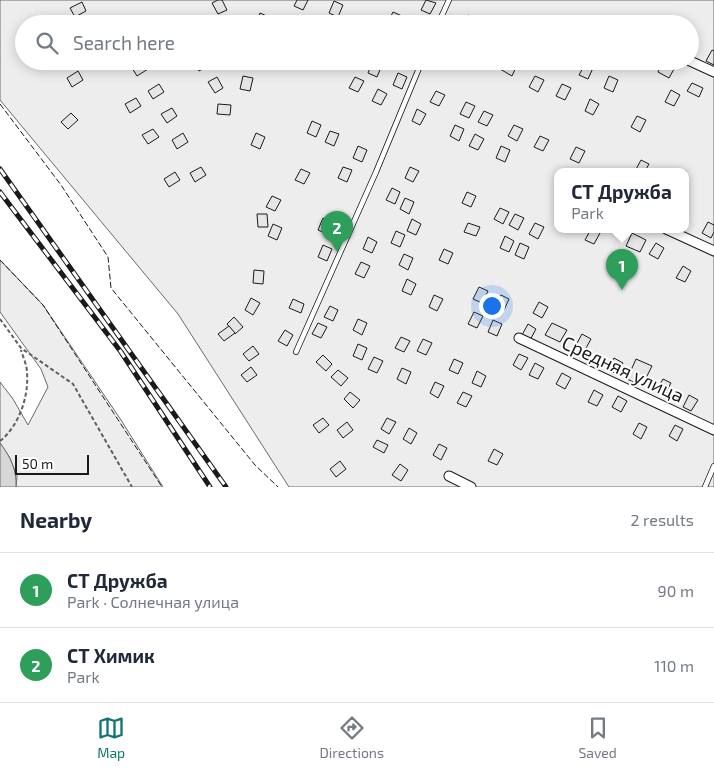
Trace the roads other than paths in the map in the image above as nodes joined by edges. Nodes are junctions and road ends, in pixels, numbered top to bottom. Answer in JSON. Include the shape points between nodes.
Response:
{"nodes":[{"id":1,"x":449,"y":0,"type":"edge"},
{"id":2,"x":442,"y":15,"type":"edge"},
{"id":3,"x":699,"y":65,"type":"edge"},
{"id":4,"x":418,"y":70,"type":"edge"},
{"id":5,"x":714,"y":72,"type":"edge"},
{"id":6,"x":675,"y":233,"type":"edge"},
{"id":7,"x":714,"y":251,"type":"edge"},
{"id":8,"x":519,"y":338,"type":"dead end"},
{"id":9,"x":296,"y":352,"type":"dead end"},
{"id":10,"x":714,"y":430,"type":"edge"},
{"id":11,"x":714,"y":466,"type":"edge"},
{"id":12,"x":449,"y":476,"type":"dead end"},
{"id":13,"x":471,"y":487,"type":"edge"},
{"id":14,"x":704,"y":487,"type":"edge"}],
"edges":[{"from":1,"to":2,"type":"lane"},
{"from":3,"to":5,"type":"street"},
{"from":4,"to":9,"type":"lane"},
{"from":6,"to":7,"type":"street"},
{"from":8,"to":10,"type":"street","name":"Средняя улица"},
{"from":11,"to":14,"type":"lane"},
{"from":12,"to":13,"type":"street"}]}
